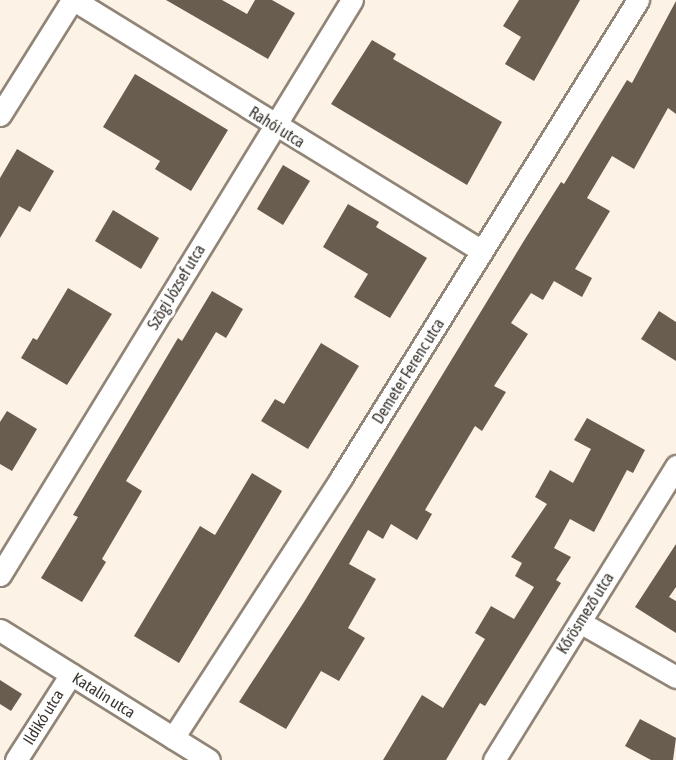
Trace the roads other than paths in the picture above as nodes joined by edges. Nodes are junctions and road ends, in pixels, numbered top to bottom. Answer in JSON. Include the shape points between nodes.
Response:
{"nodes":[{"id":1,"x":73,"y":0,"type":"edge"},
{"id":2,"x":352,"y":0,"type":"edge"},
{"id":3,"x":638,"y":0,"type":"edge"},
{"id":4,"x":0,"y":116,"type":"edge"},
{"id":5,"x":275,"y":126,"type":"junction"},
{"id":6,"x":482,"y":251,"type":"junction"},
{"id":7,"x":676,"y":466,"type":"edge"},
{"id":8,"x":0,"y":575,"type":"edge"},
{"id":9,"x":580,"y":622,"type":"junction"},
{"id":10,"x":0,"y":630,"type":"edge"},
{"id":11,"x":71,"y":674,"type":"junction"},
{"id":12,"x":676,"y":677,"type":"edge"},
{"id":13,"x":173,"y":738,"type":"junction"},
{"id":14,"x":16,"y":760,"type":"edge"},
{"id":15,"x":209,"y":760,"type":"edge"},
{"id":16,"x":494,"y":760,"type":"edge"}],
"edges":[{"from":1,"to":4,"type":"street"},
{"from":1,"to":5,"type":"street","name":"Rahói utca"},
{"from":2,"to":5,"type":"street","name":"Szögi József utca"},
{"from":3,"to":6,"type":"street","name":"Demeter Ferenc utca"},
{"from":5,"to":6,"type":"street","name":"Rahói utca"},
{"from":5,"to":8,"type":"street","name":"Szögi József utca"},
{"from":6,"to":13,"type":"street","name":"Demeter Ferenc utca"},
{"from":7,"to":9,"type":"street","name":"Kőrösmező utca"},
{"from":9,"to":12,"type":"street"},
{"from":9,"to":16,"type":"street","name":"Kőrösmező utca"},
{"from":10,"to":11,"type":"street","name":"Katalin utca"},
{"from":11,"to":13,"type":"street","name":"Katalin utca"},
{"from":11,"to":14,"type":"street","name":"Ildikó utca"},
{"from":13,"to":15,"type":"street","name":"Katalin utca"}]}
